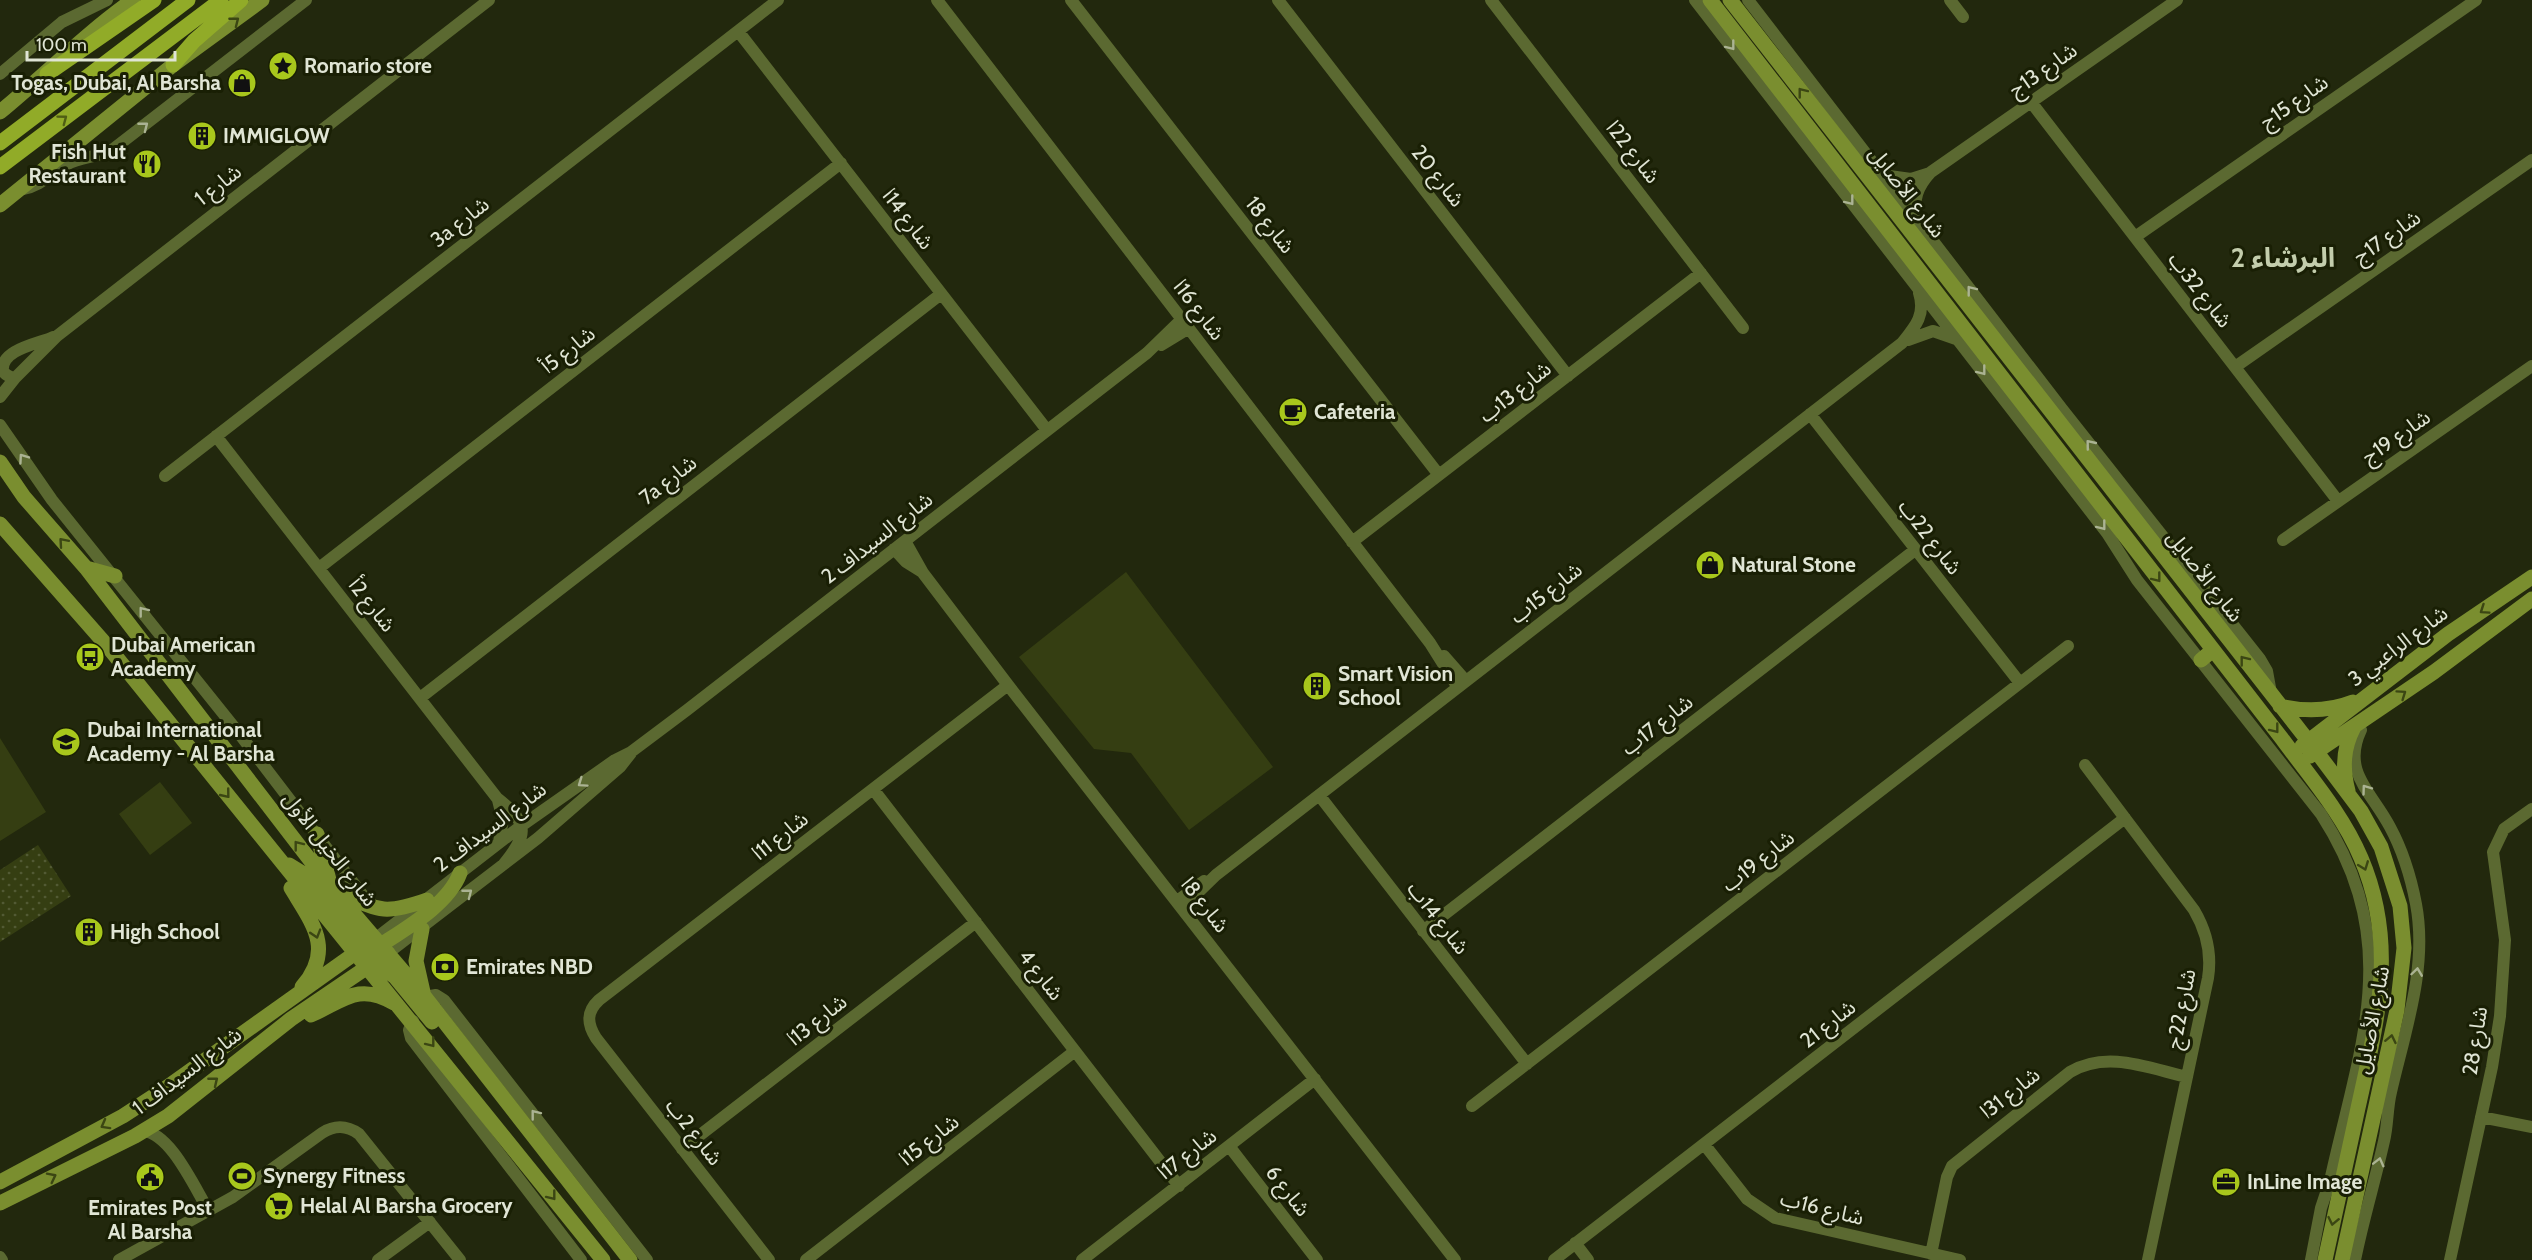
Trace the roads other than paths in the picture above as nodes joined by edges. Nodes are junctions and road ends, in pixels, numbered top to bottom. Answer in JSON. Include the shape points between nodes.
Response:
{"nodes":[{"id":1,"x":107,"y":0,"type":"edge"},
{"id":2,"x":133,"y":0,"type":"edge"},
{"id":3,"x":154,"y":0,"type":"edge"},
{"id":4,"x":188,"y":0,"type":"edge"},
{"id":5,"x":221,"y":0,"type":"edge"},
{"id":6,"x":241,"y":0,"type":"edge"},
{"id":7,"x":262,"y":0,"type":"edge"},
{"id":8,"x":306,"y":0,"type":"edge"},
{"id":9,"x":489,"y":0,"type":"edge"},
{"id":10,"x":778,"y":0,"type":"edge"},
{"id":11,"x":937,"y":0,"type":"edge"},
{"id":12,"x":1071,"y":0,"type":"edge"},
{"id":13,"x":1278,"y":0,"type":"edge"},
{"id":14,"x":1491,"y":0,"type":"edge"},
{"id":15,"x":1695,"y":0,"type":"edge"},
{"id":16,"x":1710,"y":0,"type":"edge"},
{"id":17,"x":1730,"y":0,"type":"edge"},
{"id":18,"x":1748,"y":0,"type":"edge"},
{"id":19,"x":1950,"y":0,"type":"edge"},
{"id":20,"x":2177,"y":0,"type":"edge"},
{"id":21,"x":2476,"y":0,"type":"edge"},
{"id":22,"x":1963,"y":17,"type":"dead end"},
{"id":23,"x":738,"y":31,"type":"junction"},
{"id":24,"x":173,"y":65,"type":"junction"},
{"id":25,"x":0,"y":74,"type":"edge"},
{"id":26,"x":47,"y":74,"type":"junction"},
{"id":27,"x":2031,"y":102,"type":"junction"},
{"id":28,"x":0,"y":112,"type":"edge"},
{"id":29,"x":0,"y":143,"type":"edge"},
{"id":30,"x":2532,"y":160,"type":"edge"},
{"id":31,"x":841,"y":163,"type":"junction"},
{"id":32,"x":0,"y":167,"type":"edge"},
{"id":33,"x":1931,"y":172,"type":"junction"},
{"id":34,"x":1882,"y":175,"type":"junction"},
{"id":35,"x":19,"y":190,"type":"junction"},
{"id":36,"x":0,"y":205,"type":"edge"},
{"id":37,"x":1920,"y":224,"type":"junction"},
{"id":38,"x":2135,"y":237,"type":"junction"},
{"id":39,"x":1901,"y":247,"type":"junction"},
{"id":40,"x":1701,"y":273,"type":"junction"},
{"id":41,"x":1915,"y":284,"type":"junction"},
{"id":42,"x":941,"y":294,"type":"junction"},
{"id":43,"x":1185,"y":324,"type":"junction"},
{"id":44,"x":1743,"y":328,"type":"dead end"},
{"id":45,"x":57,"y":336,"type":"junction"},
{"id":46,"x":1959,"y":342,"type":"junction"},
{"id":47,"x":1902,"y":343,"type":"junction"},
{"id":48,"x":2532,"y":366,"type":"edge"},
{"id":49,"x":2235,"y":367,"type":"junction"},
{"id":50,"x":1568,"y":376,"type":"junction"},
{"id":51,"x":15,"y":378,"type":"junction"},
{"id":52,"x":0,"y":398,"type":"edge"},
{"id":53,"x":2058,"y":412,"type":"junction"},
{"id":54,"x":1810,"y":414,"type":"junction"},
{"id":55,"x":0,"y":425,"type":"edge"},
{"id":56,"x":1047,"y":430,"type":"junction"},
{"id":57,"x":216,"y":436,"type":"junction"},
{"id":58,"x":0,"y":462,"type":"edge"},
{"id":59,"x":2062,"y":465,"type":"junction"},
{"id":60,"x":0,"y":475,"type":"edge"},
{"id":61,"x":1439,"y":475,"type":"junction"},
{"id":62,"x":165,"y":476,"type":"dead end"},
{"id":63,"x":24,"y":497,"type":"junction"},
{"id":64,"x":2338,"y":501,"type":"junction"},
{"id":65,"x":0,"y":524,"type":"edge"},
{"id":66,"x":2283,"y":540,"type":"dead end"},
{"id":67,"x":1352,"y":542,"type":"junction"},
{"id":68,"x":900,"y":545,"type":"junction"},
{"id":69,"x":1915,"y":550,"type":"junction"},
{"id":70,"x":86,"y":568,"type":"junction"},
{"id":71,"x":319,"y":568,"type":"junction"},
{"id":72,"x":115,"y":576,"type":"junction"},
{"id":73,"x":2532,"y":577,"type":"edge"},
{"id":74,"x":2532,"y":599,"type":"edge"},
{"id":75,"x":2068,"y":646,"type":"dead end"},
{"id":76,"x":2213,"y":650,"type":"junction"},
{"id":77,"x":2201,"y":660,"type":"junction"},
{"id":78,"x":1461,"y":683,"type":"junction"},
{"id":79,"x":2020,"y":683,"type":"junction"},
{"id":80,"x":1008,"y":685,"type":"junction"},
{"id":81,"x":2370,"y":694,"type":"junction"},
{"id":82,"x":420,"y":698,"type":"junction"},
{"id":83,"x":2275,"y":700,"type":"junction"},
{"id":84,"x":2361,"y":723,"type":"junction"},
{"id":85,"x":2312,"y":746,"type":"junction"},
{"id":86,"x":631,"y":752,"type":"junction"},
{"id":87,"x":2296,"y":758,"type":"junction"},
{"id":88,"x":2085,"y":765,"type":"dead end"},
{"id":89,"x":873,"y":789,"type":"junction"},
{"id":90,"x":1319,"y":795,"type":"junction"},
{"id":91,"x":2349,"y":795,"type":"junction"},
{"id":92,"x":497,"y":798,"type":"junction"},
{"id":93,"x":2532,"y":809,"type":"edge"},
{"id":94,"x":2125,"y":818,"type":"junction"},
{"id":95,"x":521,"y":825,"type":"junction"},
{"id":96,"x":317,"y":834,"type":"junction"},
{"id":97,"x":499,"y":842,"type":"junction"},
{"id":98,"x":280,"y":863,"type":"junction"},
{"id":99,"x":503,"y":864,"type":"junction"},
{"id":100,"x":460,"y":873,"type":"junction"},
{"id":101,"x":332,"y":888,"type":"junction"},
{"id":102,"x":427,"y":900,"type":"junction"},
{"id":103,"x":1179,"y":904,"type":"junction"},
{"id":104,"x":372,"y":907,"type":"junction"},
{"id":105,"x":976,"y":922,"type":"junction"},
{"id":106,"x":422,"y":929,"type":"junction"},
{"id":107,"x":2374,"y":930,"type":"junction"},
{"id":108,"x":1423,"y":931,"type":"junction"},
{"id":109,"x":372,"y":953,"type":"junction"},
{"id":110,"x":424,"y":996,"type":"junction"},
{"id":111,"x":292,"y":998,"type":"junction"},
{"id":112,"x":400,"y":1006,"type":"junction"},
{"id":113,"x":291,"y":1019,"type":"junction"},
{"id":114,"x":413,"y":1021,"type":"junction"},
{"id":115,"x":589,"y":1027,"type":"joint"},
{"id":116,"x":463,"y":1048,"type":"junction"},
{"id":117,"x":1075,"y":1051,"type":"junction"},
{"id":118,"x":1527,"y":1064,"type":"junction"},
{"id":119,"x":2187,"y":1077,"type":"junction"},
{"id":120,"x":1315,"y":1079,"type":"junction"},
{"id":121,"x":1472,"y":1106,"type":"dead end"},
{"id":122,"x":168,"y":1116,"type":"junction"},
{"id":123,"x":2481,"y":1117,"type":"junction"},
{"id":124,"x":2532,"y":1127,"type":"edge"},
{"id":125,"x":143,"y":1131,"type":"junction"},
{"id":126,"x":1704,"y":1144,"type":"junction"},
{"id":127,"x":168,"y":1145,"type":"junction"},
{"id":128,"x":1229,"y":1146,"type":"junction"},
{"id":129,"x":682,"y":1149,"type":"junction"},
{"id":130,"x":41,"y":1161,"type":"junction"},
{"id":131,"x":22,"y":1171,"type":"junction"},
{"id":132,"x":0,"y":1173,"type":"edge"},
{"id":133,"x":0,"y":1182,"type":"edge"},
{"id":134,"x":1179,"y":1186,"type":"junction"},
{"id":135,"x":2,"y":1201,"type":"edge"},
{"id":136,"x":209,"y":1211,"type":"junction"},
{"id":137,"x":430,"y":1222,"type":"junction"},
{"id":138,"x":590,"y":1243,"type":"junction"},
{"id":139,"x":1575,"y":1243,"type":"junction"},
{"id":140,"x":1931,"y":1254,"type":"junction"},
{"id":141,"x":119,"y":1260,"type":"edge"},
{"id":142,"x":378,"y":1260,"type":"edge"},
{"id":143,"x":460,"y":1260,"type":"edge"},
{"id":144,"x":580,"y":1260,"type":"edge"},
{"id":145,"x":591,"y":1260,"type":"edge"},
{"id":146,"x":603,"y":1260,"type":"edge"},
{"id":147,"x":630,"y":1260,"type":"edge"},
{"id":148,"x":647,"y":1260,"type":"edge"},
{"id":149,"x":770,"y":1260,"type":"edge"},
{"id":150,"x":806,"y":1260,"type":"edge"},
{"id":151,"x":1082,"y":1260,"type":"edge"},
{"id":152,"x":1317,"y":1260,"type":"edge"},
{"id":153,"x":1455,"y":1260,"type":"edge"},
{"id":154,"x":1554,"y":1260,"type":"edge"},
{"id":155,"x":1588,"y":1260,"type":"edge"},
{"id":156,"x":1960,"y":1260,"type":"edge"},
{"id":157,"x":2148,"y":1260,"type":"edge"},
{"id":158,"x":2311,"y":1260,"type":"edge"},
{"id":159,"x":2325,"y":1260,"type":"edge"},
{"id":160,"x":2342,"y":1260,"type":"edge"},
{"id":161,"x":2355,"y":1260,"type":"edge"},
{"id":162,"x":2450,"y":1260,"type":"edge"}],
"edges":[{"from":1,"to":25,"type":"street","via":[[62,22]]},
{"from":2,"to":26,"type":"street","via":[[87,35]]},
{"from":3,"to":26,"type":"main road"},
{"from":4,"to":29,"type":"main road"},
{"from":32,"to":5,"type":"main road","one_way":true},
{"from":6,"to":24,"type":"main road"},
{"from":24,"to":7,"type":"street","one_way":true},
{"from":35,"to":8,"type":"street","one_way":true,"via":[[39,184],[73,161],[112,150]]},
{"from":9,"to":45,"type":"street","name":"شارع 1"},
{"from":10,"to":23,"type":"street","name":"3a شارع"},
{"from":11,"to":43,"type":"street","name":"شارع 16ا"},
{"from":12,"to":61,"type":"street","name":"شارع 18"},
{"from":13,"to":50,"type":"street","name":"شارع 20"},
{"from":14,"to":40,"type":"street","name":"شارع 22ا"},
{"from":15,"to":41,"type":"street","one_way":true},
{"from":16,"to":39,"type":"street","name":"شارع الأصايل"},
{"from":53,"to":17,"type":"street","name":"شارع الأصايل","one_way":true},
{"from":18,"to":34,"type":"street"},
{"from":19,"to":22,"type":"street"},
{"from":20,"to":27,"type":"street","name":"شارع 13ج"},
{"from":21,"to":38,"type":"street","name":"شارع 15ج"},
{"from":23,"to":31,"type":"street","name":"شارع 14ا"},
{"from":23,"to":57,"type":"street","name":"3a شارع"},
{"from":24,"to":35,"type":"street"},
{"from":26,"to":28,"type":"street"},
{"from":27,"to":33,"type":"street","name":"شارع 13ج"},
{"from":27,"to":38,"type":"street","name":"شارع 32ب"},
{"from":30,"to":49,"type":"street","name":"شارع 17ج"},
{"from":31,"to":42,"type":"street","name":"شارع 14ا"},
{"from":31,"to":71,"type":"street","name":"شارع 5أ"},
{"from":33,"to":34,"type":"street","name":"شارع 13ج","via":[[1911,179]]},
{"from":33,"to":37,"type":"street","name":"شارع 13ج","via":[[1920,185],[1915,201]]},
{"from":34,"to":37,"type":"street"},
{"from":35,"to":36,"type":"street"},
{"from":53,"to":37,"type":"street","one_way":true},
{"from":38,"to":49,"type":"street","name":"شارع 32ب"},
{"from":39,"to":41,"type":"street"},
{"from":39,"to":59,"type":"street","name":"شارع الأصايل"},
{"from":40,"to":44,"type":"street","name":"شارع 22ا"},
{"from":40,"to":50,"type":"street","name":"شارع 13ب"},
{"from":41,"to":46,"type":"street"},
{"from":41,"to":47,"type":"street","name":"شارع 15ب","via":[[1922,302],[1921,314]]},
{"from":42,"to":56,"type":"street","name":"شارع 14ا"},
{"from":42,"to":82,"type":"street","name":"7a شارع"},
{"from":43,"to":56,"type":"street","name":"شارع السيداف 2"},
{"from":43,"to":67,"type":"street","name":"شارع 16ا"},
{"from":45,"to":51,"type":"street","name":"شارع 1"},
{"from":45,"to":51,"type":"street","name":"شارع 1","via":[[7,354],[2,370]]},
{"from":46,"to":47,"type":"street","name":"شارع 15ب","via":[[1933,331]]},
{"from":46,"to":59,"type":"street","one_way":true},
{"from":47,"to":54,"type":"street","name":"شارع 15ب"},
{"from":48,"to":64,"type":"street","name":"شارع 19ج"},
{"from":49,"to":64,"type":"street","name":"شارع 32ب"},
{"from":50,"to":61,"type":"street","name":"شارع 13ب"},
{"from":51,"to":52,"type":"street"},
{"from":83,"to":53,"type":"street","name":"شارع الأصايل","one_way":true},
{"from":54,"to":69,"type":"street","name":"شارع 22ب"},
{"from":54,"to":78,"type":"street","name":"شارع 15ب"},
{"from":72,"to":55,"type":"street","one_way":true,"via":[[47,493]]},
{"from":56,"to":68,"type":"street","name":"شارع السيداف 2"},
{"from":57,"to":62,"type":"street","name":"3a شارع"},
{"from":57,"to":71,"type":"street","name":"شارع 2أ"},
{"from":58,"to":63,"type":"street","name":"شارع الخيل الأول"},
{"from":59,"to":76,"type":"street","name":"شارع الأصايل","one_way":true},
{"from":59,"to":77,"type":"street","one_way":true,"via":[[2133,575]]},
{"from":60,"to":63,"type":"street"},
{"from":61,"to":67,"type":"street","name":"شارع 13ب"},
{"from":70,"to":63,"type":"street","name":"شارع الخيل الأول","one_way":true},
{"from":64,"to":66,"type":"street","name":"شارع 19ج"},
{"from":65,"to":98,"type":"street","name":"شارع الخيل الأول","one_way":true,"via":[[109,648]]},
{"from":67,"to":78,"type":"street","name":"شارع 16ا"},
{"from":68,"to":80,"type":"street","name":"شارع 8ا","via":[[906,562],[923,573]]},
{"from":68,"to":86,"type":"street","name":"شارع السيداف 2"},
{"from":69,"to":79,"type":"street","name":"شارع 22ب"},
{"from":69,"to":108,"type":"street","name":"شارع 17ب"},
{"from":70,"to":72,"type":"street"},
{"from":101,"to":70,"type":"street","name":"شارع الخيل الأول","one_way":true},
{"from":71,"to":82,"type":"street","name":"شارع 2أ"},
{"from":96,"to":72,"type":"street","one_way":true},
{"from":73,"to":81,"type":"street","name":"شارع الراعبي 3","one_way":true},
{"from":84,"to":74,"type":"street","name":"شارع الراعبي 3","one_way":true},
{"from":75,"to":79,"type":"street","name":"شارع 19ب"},
{"from":76,"to":77,"type":"street"},
{"from":76,"to":87,"type":"street","name":"شارع الأصايل","one_way":true},
{"from":77,"to":107,"type":"street","via":[[2333,832]]},
{"from":78,"to":90,"type":"street","name":"شارع 15ب"},
{"from":79,"to":118,"type":"street","name":"شارع 19ب"},
{"from":80,"to":89,"type":"street","name":"شارع 11ا"},
{"from":80,"to":103,"type":"street","name":"شارع 8ا"},
{"from":81,"to":83,"type":"street","via":[[2323,710]]},
{"from":81,"to":85,"type":"street","name":"شارع الراعبي 3"},
{"from":82,"to":92,"type":"street","name":"شارع 2أ"},
{"from":83,"to":85,"type":"street","name":"شارع الأصايل"},
{"from":84,"to":85,"type":"street","name":"شارع الراعبي 3"},
{"from":84,"to":91,"type":"street","via":[[2344,755]]},
{"from":161,"to":84,"type":"street","one_way":true,"via":[[2384,1141],[2387,1110],[2417,974],[2420,939],[2403,856],[2391,827],[2360,781],[2354,765]]},
{"from":85,"to":87,"type":"street","name":"شارع الراعبي 3"},
{"from":85,"to":91,"type":"street","name":"شارع الأصايل"},
{"from":86,"to":95,"type":"street","name":"شارع السيداف 2","one_way":true},
{"from":86,"to":99,"type":"street","name":"شارع السيداف 2","via":[[621,766]]},
{"from":87,"to":107,"type":"street","name":"شارع الأصايل","one_way":true,"via":[[2353,842],[2370,885]]},
{"from":88,"to":94,"type":"street","name":"شارع 22ج"},
{"from":89,"to":105,"type":"street","name":"شارع 4"},
{"from":89,"to":115,"type":"street","name":"شارع 11ا","via":[[599,1000],[589,1015]]},
{"from":90,"to":103,"type":"street","name":"شارع 15ب"},
{"from":90,"to":108,"type":"street","name":"شارع 14ب"},
{"from":160,"to":91,"type":"street","name":"شارع الأصايل","one_way":true,"via":[[2404,968],[2400,906],[2389,866],[2372,829]]},
{"from":92,"to":95,"type":"street","name":"شارع 2أ"},
{"from":92,"to":97,"type":"street","name":"شارع 2أ","via":[[503,820]]},
{"from":93,"to":123,"type":"street","name":"شارع 28","via":[[2504,829],[2493,859],[2505,940],[2503,991]]},
{"from":94,"to":119,"type":"street","name":"شارع 22ج","via":[[2194,910],[2207,938],[2210,968]]},
{"from":94,"to":126,"type":"street","name":"شارع 21"},
{"from":95,"to":97,"type":"street","name":"شارع السيداف 2"},
{"from":95,"to":99,"type":"street","via":[[522,842]]},
{"from":96,"to":101,"type":"street"},
{"from":96,"to":104,"type":"street"},
{"from":97,"to":100,"type":"street","name":"شارع السيداف 2"},
{"from":98,"to":109,"type":"street","name":"شارع الخيل الأول"},
{"from":98,"to":111,"type":"street","one_way":true,"via":[[319,940],[315,969]]},
{"from":106,"to":99,"type":"street","name":"شارع السيداف 2","one_way":true},
{"from":100,"to":102,"type":"street","name":"شارع السيداف 2"},
{"from":100,"to":109,"type":"street","via":[[444,900]]},
{"from":101,"to":104,"type":"street"},
{"from":101,"to":109,"type":"street","name":"شارع الخيل الأول"},
{"from":102,"to":104,"type":"street","via":[[392,911]]},
{"from":102,"to":109,"type":"street","name":"شارع السيداف 2"},
{"from":103,"to":120,"type":"street","name":"شارع 8ا"},
{"from":105,"to":117,"type":"street","name":"شارع 4"},
{"from":105,"to":129,"type":"street","name":"شارع 13ا"},
{"from":106,"to":109,"type":"street","name":"شارع السيداف 2"},
{"from":106,"to":110,"type":"street","via":[[416,961]]},
{"from":107,"to":158,"type":"street","via":[[2366,1019]]},
{"from":107,"to":159,"type":"street","name":"شارع الأصايل","one_way":true,"via":[[2382,979],[2379,1012]]},
{"from":108,"to":118,"type":"street","name":"شارع 14ب"},
{"from":109,"to":110,"type":"street","name":"شارع الخيل الأول"},
{"from":109,"to":111,"type":"street","name":"شارع السيداف 1"},
{"from":109,"to":112,"type":"street","name":"شارع الخيل الأول"},
{"from":109,"to":113,"type":"street","name":"شارع السيداف 1"},
{"from":109,"to":116,"type":"street","via":[[446,1039]]},
{"from":110,"to":116,"type":"street","name":"شارع الخيل الأول"},
{"from":148,"to":110,"type":"street","one_way":true,"via":[[444,1000],[436,995]]},
{"from":111,"to":130,"type":"street","name":"شارع السيداف 1","one_way":true,"via":[[123,1116]]},
{"from":112,"to":113,"type":"street","via":[[378,995],[354,994],[310,1015]]},
{"from":112,"to":114,"type":"street","name":"شارع الخيل الأول"},
{"from":122,"to":113,"type":"street","name":"شارع السيداف 1","one_way":true},
{"from":114,"to":138,"type":"street","name":"شارع الخيل الأول","one_way":true},
{"from":114,"to":144,"type":"street","via":[[409,1029],[411,1038]]},
{"from":115,"to":129,"type":"street","name":"شارع 2ب"},
{"from":116,"to":147,"type":"street","name":"شارع الخيل الأول"},
{"from":117,"to":134,"type":"street","name":"شارع 4"},
{"from":117,"to":150,"type":"street","name":"شارع 15ا"},
{"from":118,"to":121,"type":"street","name":"شارع 19ب"},
{"from":119,"to":140,"type":"street","name":"شارع 31ا","via":[[2105,1060],[2070,1072],[1956,1161],[1947,1177]]},
{"from":119,"to":157,"type":"street","name":"شارع 22ج"},
{"from":120,"to":128,"type":"street","name":"شارع 17ا"},
{"from":120,"to":153,"type":"street","name":"شارع 8ا"},
{"from":122,"to":125,"type":"street","name":"شارع السيداف 1"},
{"from":122,"to":127,"type":"street"},
{"from":123,"to":124,"type":"street"},
{"from":123,"to":162,"type":"street","name":"شارع 28"},
{"from":125,"to":127,"type":"street","via":[[158,1134]]},
{"from":135,"to":125,"type":"street","name":"شارع السيداف 1","one_way":true},
{"from":126,"to":139,"type":"street","name":"شارع 21"},
{"from":126,"to":140,"type":"street","name":"شارع 16ب","via":[[1747,1199],[1775,1218]]},
{"from":127,"to":136,"type":"street"},
{"from":128,"to":134,"type":"street","name":"شارع 17ا"},
{"from":128,"to":152,"type":"street","name":"شارع 6"},
{"from":129,"to":149,"type":"street","name":"شارع 2ب"},
{"from":130,"to":131,"type":"street","name":"شارع السيداف 1"},
{"from":130,"to":135,"type":"street"},
{"from":131,"to":132,"type":"street"},
{"from":131,"to":133,"type":"street","name":"شارع السيداف 1"},
{"from":134,"to":151,"type":"street","name":"شارع 17ا"},
{"from":136,"to":137,"type":"street","via":[[322,1133],[345,1127],[359,1134]]},
{"from":136,"to":141,"type":"street"},
{"from":137,"to":142,"type":"street"},
{"from":137,"to":143,"type":"street"},
{"from":138,"to":145,"type":"street"},
{"from":138,"to":146,"type":"street","name":"شارع الخيل الأول"},
{"from":139,"to":154,"type":"street","name":"شارع 21"},
{"from":139,"to":155,"type":"street"},
{"from":140,"to":156,"type":"street","name":"شارع 16ب"}]}
